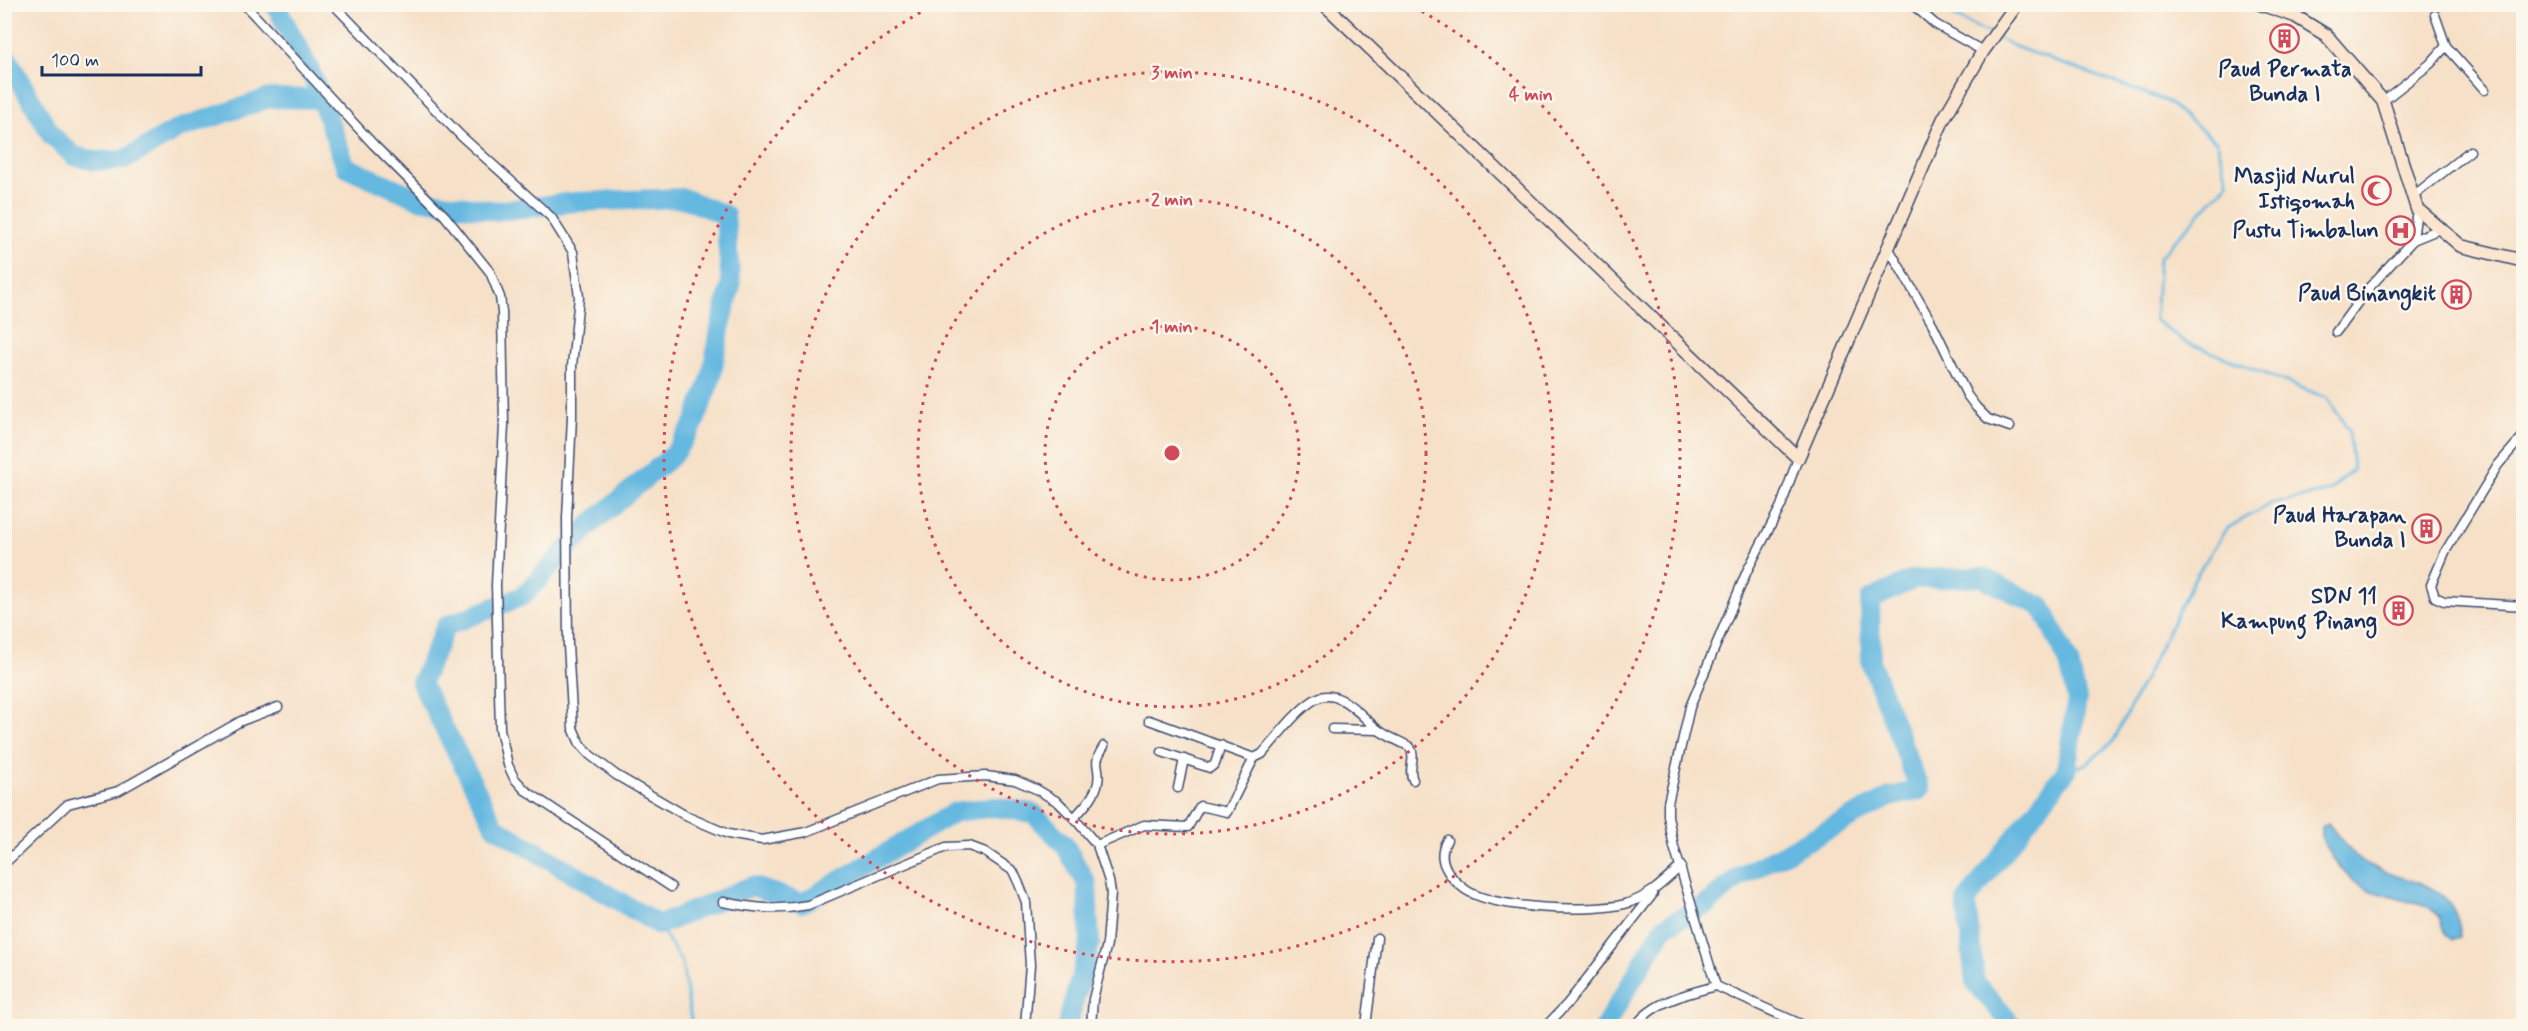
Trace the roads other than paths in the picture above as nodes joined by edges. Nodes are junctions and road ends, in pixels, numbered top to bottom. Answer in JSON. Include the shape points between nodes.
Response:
{"nodes":[{"id":1,"x":244,"y":4,"type":"edge"},
{"id":2,"x":333,"y":4,"type":"edge"},
{"id":3,"x":1324,"y":4,"type":"edge"},
{"id":4,"x":1912,"y":4,"type":"edge"},
{"id":5,"x":2017,"y":4,"type":"edge"},
{"id":6,"x":2260,"y":4,"type":"edge"},
{"id":7,"x":2435,"y":15,"type":"dead end"},
{"id":8,"x":2446,"y":46,"type":"junction"},
{"id":9,"x":1984,"y":49,"type":"junction"},
{"id":10,"x":2485,"y":90,"type":"dead end"},
{"id":11,"x":2383,"y":101,"type":"junction"},
{"id":12,"x":2469,"y":150,"type":"dead end"},
{"id":13,"x":2412,"y":197,"type":"junction"},
{"id":14,"x":2417,"y":209,"type":"junction"},
{"id":15,"x":2439,"y":229,"type":"junction"},
{"id":16,"x":2414,"y":240,"type":"junction"},
{"id":17,"x":1888,"y":247,"type":"junction"},
{"id":18,"x":2523,"y":261,"type":"edge"},
{"id":19,"x":2336,"y":332,"type":"dead end"},
{"id":20,"x":2010,"y":427,"type":"dead end"},
{"id":21,"x":2523,"y":435,"type":"edge"},
{"id":22,"x":1798,"y":458,"type":"junction"},
{"id":23,"x":2523,"y":606,"type":"edge"},
{"id":24,"x":278,"y":707,"type":"dead end"},
{"id":25,"x":1149,"y":720,"type":"dead end"},
{"id":26,"x":1332,"y":729,"type":"dead end"},
{"id":27,"x":1379,"y":730,"type":"junction"},
{"id":28,"x":1221,"y":745,"type":"junction"},
{"id":29,"x":1104,"y":746,"type":"dead end"},
{"id":30,"x":1162,"y":752,"type":"dead end"},
{"id":31,"x":1254,"y":758,"type":"junction"},
{"id":32,"x":1184,"y":759,"type":"junction"},
{"id":33,"x":1413,"y":780,"type":"dead end"},
{"id":34,"x":1178,"y":788,"type":"dead end"},
{"id":35,"x":1076,"y":816,"type":"junction"},
{"id":36,"x":1447,"y":840,"type":"dead end"},
{"id":37,"x":1097,"y":845,"type":"junction"},
{"id":38,"x":4,"y":864,"type":"edge"},
{"id":39,"x":1681,"y":866,"type":"junction"},
{"id":40,"x":671,"y":887,"type":"dead end"},
{"id":41,"x":1655,"y":891,"type":"junction"},
{"id":42,"x":723,"y":902,"type":"dead end"},
{"id":43,"x":1377,"y":938,"type":"dead end"},
{"id":44,"x":1716,"y":986,"type":"junction"},
{"id":45,"x":1091,"y":1025,"type":"edge"},
{"id":46,"x":1025,"y":1026,"type":"edge"},
{"id":47,"x":1366,"y":1026,"type":"edge"},
{"id":48,"x":1546,"y":1026,"type":"edge"},
{"id":49,"x":1636,"y":1026,"type":"edge"},
{"id":50,"x":1805,"y":1026,"type":"edge"}],
"edges":[{"from":1,"to":40,"type":"street","via":[[445,216],[490,272],[502,312],[504,425],[496,585],[500,729],[508,765],[514,778],[536,798]]},
{"from":2,"to":35,"type":"street","via":[[460,135],[551,217],[573,252],[579,297],[572,366],[567,518],[568,645],[573,728],[590,755],[626,782],[707,827],[744,838],[762,840],[806,832],[938,779],[986,776],[1015,780]]},
{"from":3,"to":22,"type":"street"},
{"from":4,"to":9,"type":"street","via":[[1935,24]]},
{"from":5,"to":9,"type":"street"},
{"from":6,"to":11,"type":"street","via":[[2295,16],[2326,35]]},
{"from":7,"to":8,"type":"street"},
{"from":8,"to":10,"type":"street"},
{"from":8,"to":11,"type":"street","via":[[2430,64]]},
{"from":9,"to":17,"type":"street","via":[[1943,120]]},
{"from":11,"to":13,"type":"street"},
{"from":12,"to":13,"type":"street"},
{"from":13,"to":14,"type":"street"},
{"from":14,"to":15,"type":"street"},
{"from":14,"to":16,"type":"street"},
{"from":15,"to":16,"type":"street"},
{"from":15,"to":18,"type":"street","via":[[2466,248]]},
{"from":16,"to":19,"type":"street","via":[[2366,291]]},
{"from":17,"to":20,"type":"street","via":[[1967,395],[1988,419]]},
{"from":17,"to":22,"type":"street"},
{"from":21,"to":23,"type":"street","via":[[2499,465],[2445,552],[2431,585],[2435,597],[2444,601]]},
{"from":22,"to":39,"type":"street","via":[[1781,506],[1747,571],[1689,707],[1668,803]]},
{"from":24,"to":38,"type":"street","via":[[241,721],[118,790],[68,804]]},
{"from":25,"to":28,"type":"street"},
{"from":26,"to":27,"type":"street"},
{"from":27,"to":31,"type":"street","via":[[1352,705],[1338,698],[1320,697],[1303,708]]},
{"from":27,"to":33,"type":"street","via":[[1410,747],[1414,757]]},
{"from":28,"to":31,"type":"street"},
{"from":28,"to":32,"type":"street","via":[[1212,767]]},
{"from":29,"to":35,"type":"street","via":[[1096,762],[1098,783]]},
{"from":30,"to":32,"type":"street"},
{"from":31,"to":37,"type":"street","via":[[1227,812],[1200,806],[1188,826],[1144,825]]},
{"from":32,"to":34,"type":"street"},
{"from":35,"to":37,"type":"street"},
{"from":36,"to":41,"type":"street","via":[[1442,855],[1450,876],[1466,890],[1503,902],[1599,908],[1626,904]]},
{"from":37,"to":45,"type":"street","via":[[1112,893],[1107,944],[1093,999]]},
{"from":39,"to":41,"type":"street"},
{"from":39,"to":44,"type":"street"},
{"from":41,"to":48,"type":"street","via":[[1568,1004]]},
{"from":42,"to":46,"type":"street","via":[[772,910],[808,905],[946,847],[977,849],[1012,871],[1026,902],[1030,965]]},
{"from":43,"to":47,"type":"street"},
{"from":44,"to":49,"type":"street","via":[[1691,992],[1647,1013]]},
{"from":44,"to":50,"type":"street"}]}
